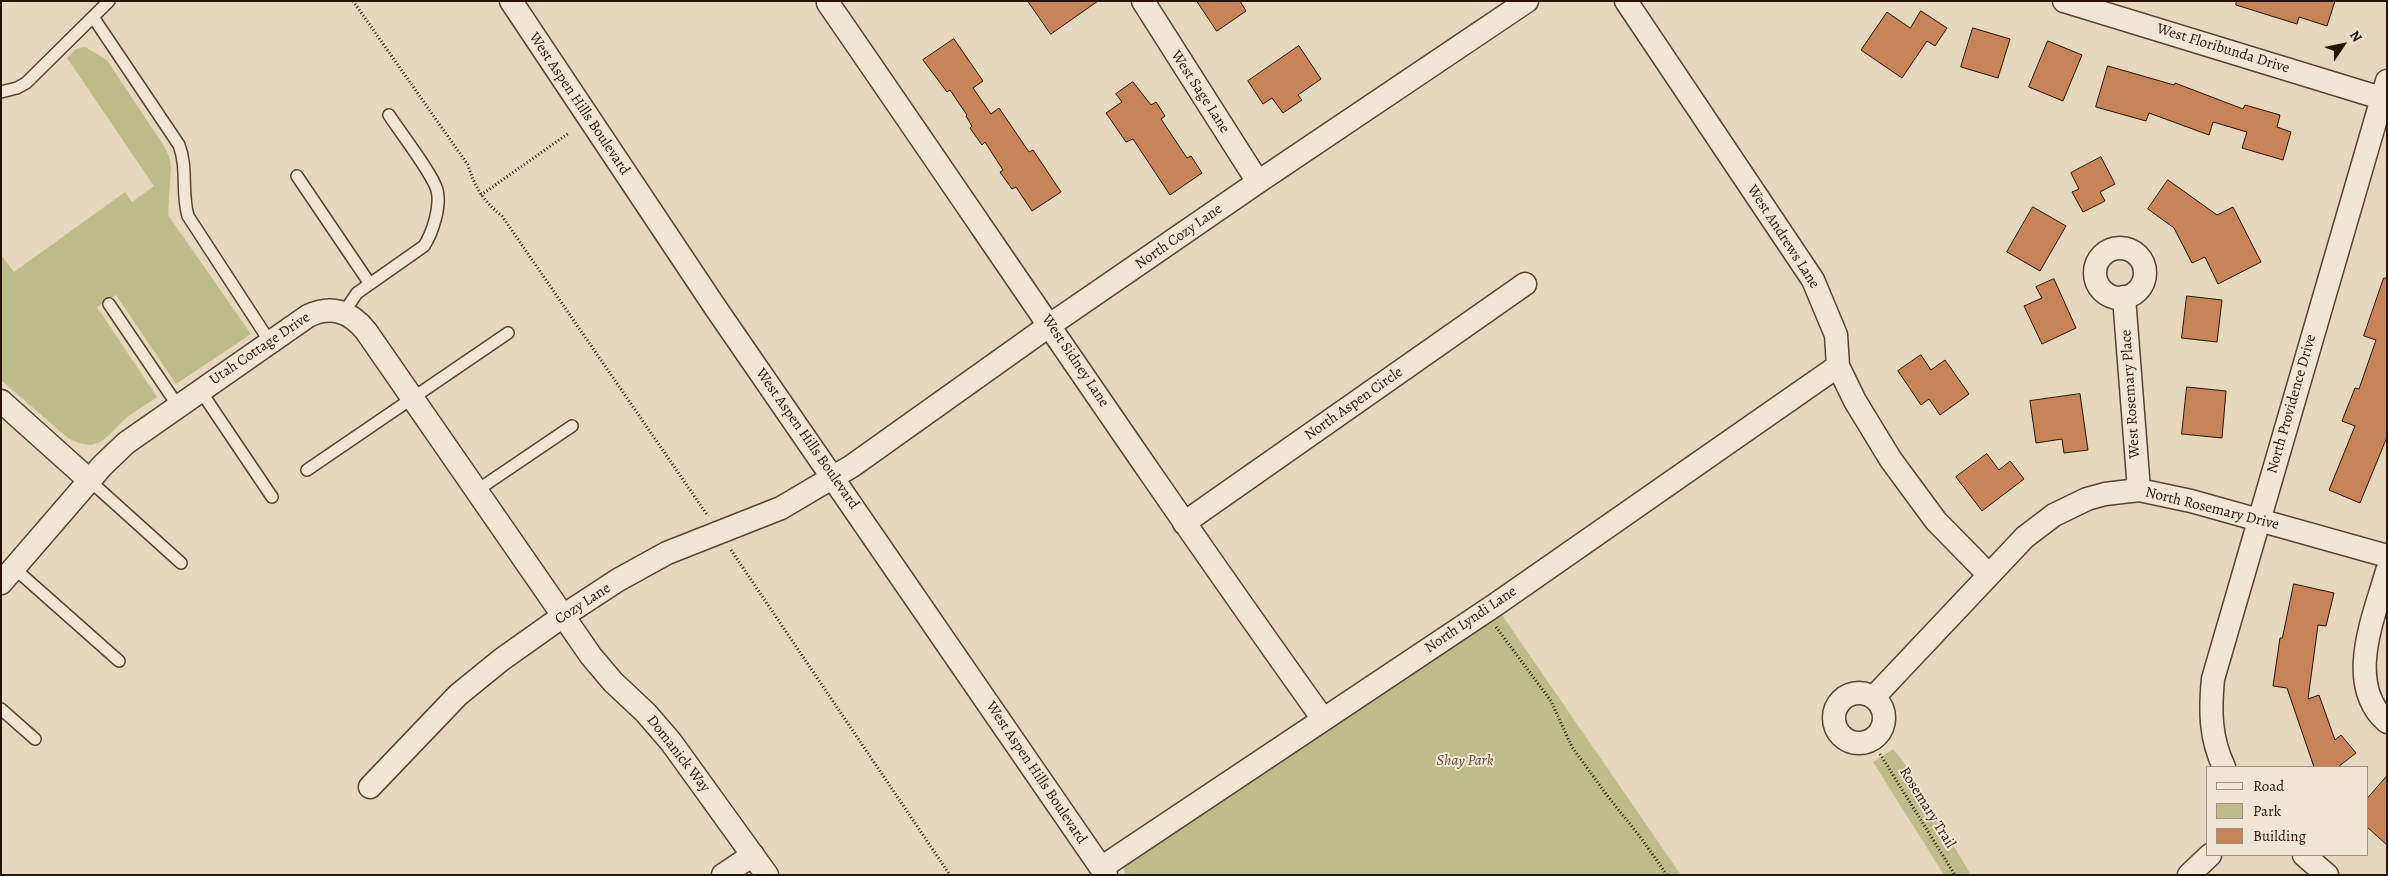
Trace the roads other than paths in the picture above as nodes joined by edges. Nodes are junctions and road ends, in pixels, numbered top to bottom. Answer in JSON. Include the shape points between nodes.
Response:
{"nodes":[{"id":1,"x":109,"y":1,"type":"edge"},
{"id":2,"x":511,"y":1,"type":"edge"},
{"id":3,"x":1143,"y":1,"type":"edge"},
{"id":4,"x":1527,"y":1,"type":"edge"},
{"id":5,"x":1626,"y":1,"type":"edge"},
{"id":6,"x":2073,"y":2,"type":"edge"},
{"id":7,"x":828,"y":3,"type":"dead end"},
{"id":8,"x":93,"y":18,"type":"junction"},
{"id":9,"x":2384,"y":89,"type":"edge"},
{"id":10,"x":1,"y":92,"type":"edge"},
{"id":11,"x":389,"y":115,"type":"dead end"},
{"id":12,"x":297,"y":176,"type":"dead end"},
{"id":13,"x":1258,"y":182,"type":"junction"},
{"id":14,"x":370,"y":284,"type":"junction"},
{"id":15,"x":1525,"y":284,"type":"dead end"},
{"id":16,"x":2124,"y":297,"type":"dead end"},
{"id":17,"x":109,"y":304,"type":"dead end"},
{"id":18,"x":344,"y":312,"type":"junction"},
{"id":19,"x":1050,"y":325,"type":"junction"},
{"id":20,"x":508,"y":333,"type":"dead end"},
{"id":21,"x":270,"y":342,"type":"junction"},
{"id":22,"x":1838,"y":366,"type":"junction"},
{"id":23,"x":200,"y":390,"type":"junction"},
{"id":24,"x":413,"y":398,"type":"junction"},
{"id":25,"x":1,"y":400,"type":"edge"},
{"id":26,"x":178,"y":406,"type":"junction"},
{"id":27,"x":572,"y":426,"type":"dead end"},
{"id":28,"x":308,"y":470,"type":"dead end"},
{"id":29,"x":834,"y":478,"type":"junction"},
{"id":30,"x":89,"y":480,"type":"junction"},
{"id":31,"x":2138,"y":490,"type":"junction"},
{"id":32,"x":476,"y":491,"type":"junction"},
{"id":33,"x":272,"y":497,"type":"dead end"},
{"id":34,"x":2258,"y":520,"type":"junction"},
{"id":35,"x":1184,"y":523,"type":"junction"},
{"id":36,"x":2387,"y":556,"type":"edge"},
{"id":37,"x":182,"y":563,"type":"dead end"},
{"id":38,"x":2387,"y":571,"type":"edge"},
{"id":39,"x":6,"y":574,"type":"edge"},
{"id":40,"x":1989,"y":576,"type":"junction"},
{"id":41,"x":563,"y":616,"type":"junction"},
{"id":42,"x":119,"y":661,"type":"dead end"},
{"id":43,"x":1874,"y":697,"type":"dead end"},
{"id":44,"x":1,"y":709,"type":"edge"},
{"id":45,"x":1323,"y":719,"type":"junction"},
{"id":46,"x":2387,"y":722,"type":"edge"},
{"id":47,"x":35,"y":739,"type":"dead end"},
{"id":48,"x":2224,"y":766,"type":"edge"},
{"id":49,"x":370,"y":787,"type":"dead end"},
{"id":50,"x":753,"y":855,"type":"junction"},
{"id":51,"x":2209,"y":856,"type":"edge"},
{"id":52,"x":2305,"y":856,"type":"edge"},
{"id":53,"x":1104,"y":871,"type":"edge"},
{"id":54,"x":723,"y":875,"type":"edge"},
{"id":55,"x":767,"y":875,"type":"edge"},
{"id":56,"x":2189,"y":875,"type":"edge"},
{"id":57,"x":2327,"y":875,"type":"edge"}],
"edges":[{"from":1,"to":8,"type":"lane"},
{"from":2,"to":29,"type":"street","name":"West Aspen Hills Boulevard","via":[[715,307]]},
{"from":3,"to":13,"type":"street","name":"West Sage Lane"},
{"from":4,"to":13,"type":"street","name":"North Cozy Lane"},
{"from":5,"to":22,"type":"street","name":"West Andrews Lane","via":[[1813,280],[1836,335]]},
{"from":6,"to":9,"type":"street","name":"West Floribunda Drive"},
{"from":7,"to":19,"type":"street","name":"West Sidney Lane"},
{"from":8,"to":10,"type":"lane","via":[[26,84]]},
{"from":8,"to":21,"type":"lane","via":[[179,145],[185,166],[188,216]]},
{"from":9,"to":34,"type":"street","name":"North Providence Drive"},
{"from":11,"to":14,"type":"lane","via":[[435,184],[437,205],[424,246]]},
{"from":12,"to":14,"type":"lane"},
{"from":13,"to":19,"type":"street","name":"North Cozy Lane"},
{"from":14,"to":18,"type":"lane","via":[[353,297]]},
{"from":15,"to":35,"type":"street","name":"North Aspen Circle"},
{"from":16,"to":31,"type":"street","name":"West Rosemary Place"},
{"from":17,"to":26,"type":"lane"},
{"from":18,"to":21,"type":"street","name":"Utah Cottage Drive","via":[[317,312]]},
{"from":18,"to":24,"type":"street","via":[[359,322]]},
{"from":19,"to":29,"type":"street","name":"North Cozy Lane"},
{"from":19,"to":35,"type":"street","name":"West Sidney Lane"},
{"from":20,"to":24,"type":"lane"},
{"from":21,"to":23,"type":"street","name":"Utah Cottage Drive"},
{"from":22,"to":40,"type":"street","name":"West Andrews Lane","via":[[1891,460],[1936,521]]},
{"from":22,"to":45,"type":"street","name":"North Lyndi Lane"},
{"from":23,"to":26,"type":"street","name":"Utah Cottage Drive"},
{"from":23,"to":33,"type":"lane"},
{"from":24,"to":28,"type":"lane"},
{"from":24,"to":32,"type":"street"},
{"from":25,"to":30,"type":"street"},
{"from":26,"to":30,"type":"street","name":"Utah Cottage Drive","via":[[126,443]]},
{"from":27,"to":32,"type":"lane"},
{"from":29,"to":41,"type":"street","name":"Cozy Lane","via":[[781,508],[676,549]]},
{"from":29,"to":53,"type":"street","name":"West Aspen Hills Boulevard"},
{"from":30,"to":37,"type":"lane"},
{"from":30,"to":39,"type":"street","name":"Utah Cottage Drive"},
{"from":31,"to":34,"type":"street","name":"North Rosemary Drive"},
{"from":31,"to":40,"type":"street","name":"North Rosemary Drive","via":[[2087,498],[2054,515],[2025,537]]},
{"from":32,"to":41,"type":"street"},
{"from":34,"to":36,"type":"street","name":"North Rosemary Drive"},
{"from":34,"to":48,"type":"street","name":"North Providence Drive","via":[[2213,679],[2212,729]]},
{"from":35,"to":45,"type":"street","name":"West Sidney Lane"},
{"from":38,"to":46,"type":"street","via":[[2370,628],[2364,682]]},
{"from":39,"to":42,"type":"lane"},
{"from":40,"to":43,"type":"street","name":"North Rosemary Drive"},
{"from":41,"to":49,"type":"street","name":"Cozy Lane","via":[[458,695]]},
{"from":41,"to":50,"type":"street","name":"Domanick Way","via":[[613,682],[665,734]]},
{"from":44,"to":47,"type":"lane"},
{"from":45,"to":53,"type":"street","name":"North Lyndi Lane"},
{"from":50,"to":54,"type":"street"},
{"from":50,"to":55,"type":"street","name":"Domanick Way"},
{"from":51,"to":56,"type":"street"},
{"from":52,"to":57,"type":"street"}]}
